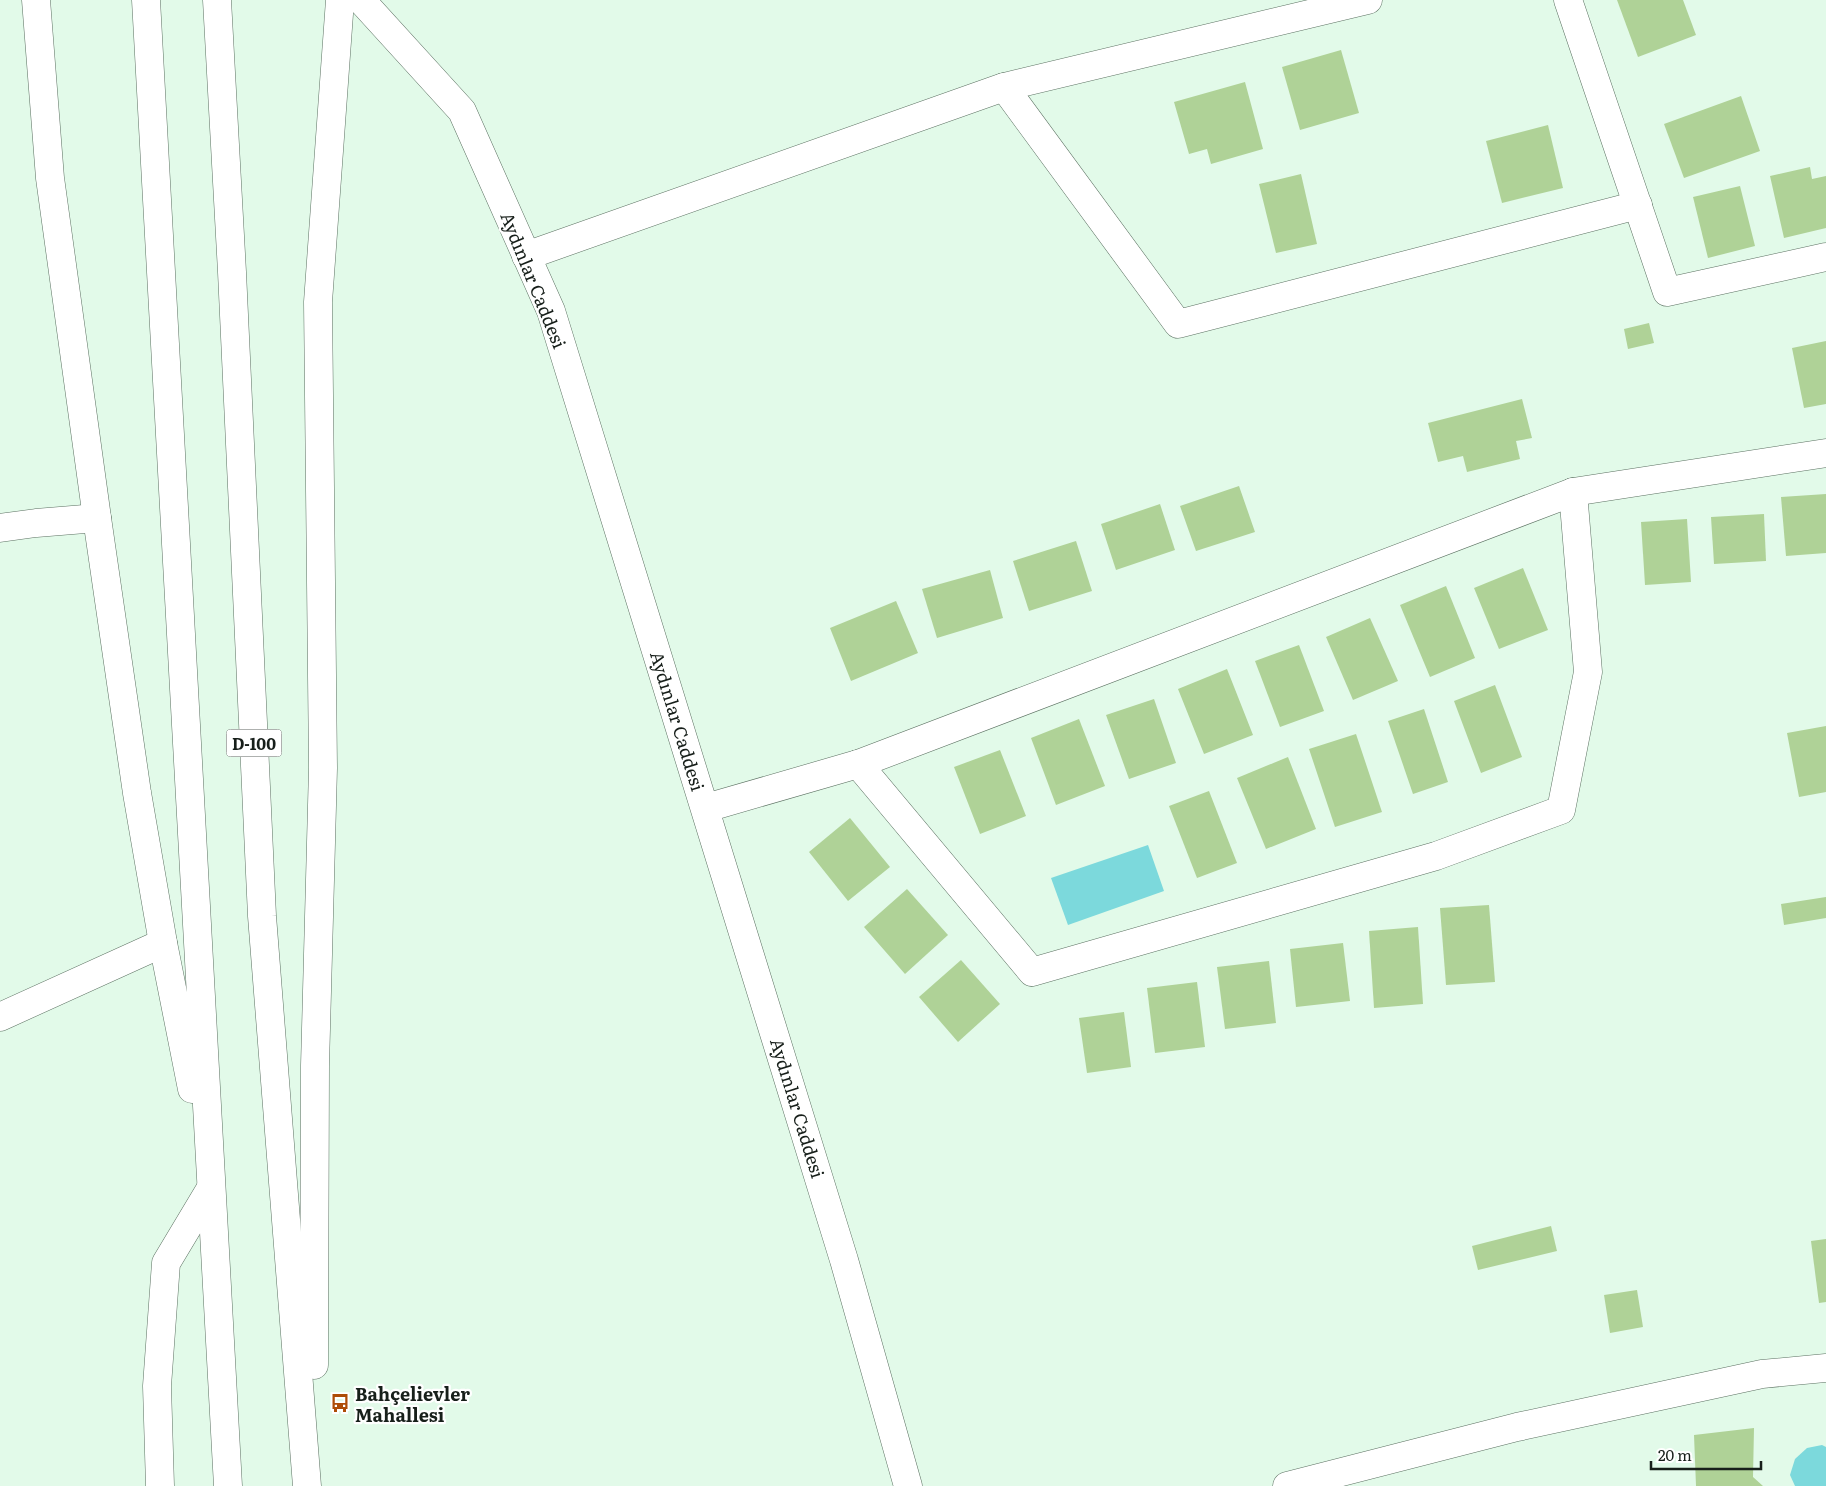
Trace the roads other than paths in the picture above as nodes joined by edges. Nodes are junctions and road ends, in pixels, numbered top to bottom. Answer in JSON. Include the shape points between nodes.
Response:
{"nodes":[{"id":1,"x":36,"y":0,"type":"edge"},
{"id":2,"x":146,"y":0,"type":"edge"},
{"id":3,"x":217,"y":0,"type":"edge"},
{"id":4,"x":340,"y":0,"type":"edge"},
{"id":5,"x":362,"y":0,"type":"edge"},
{"id":6,"x":1368,"y":0,"type":"edge"},
{"id":7,"x":1568,"y":0,"type":"edge"},
{"id":8,"x":1004,"y":87,"type":"junction"},
{"id":9,"x":1638,"y":205,"type":"junction"},
{"id":10,"x":526,"y":256,"type":"junction"},
{"id":11,"x":1826,"y":258,"type":"edge"},
{"id":12,"x":1826,"y":453,"type":"edge"},
{"id":13,"x":1573,"y":492,"type":"junction"},
{"id":14,"x":97,"y":518,"type":"junction"},
{"id":15,"x":0,"y":528,"type":"edge"},
{"id":16,"x":858,"y":764,"type":"junction"},
{"id":17,"x":706,"y":808,"type":"junction"},
{"id":18,"x":162,"y":943,"type":"junction"},
{"id":19,"x":0,"y":1017,"type":"edge"},
{"id":20,"x":211,"y":1188,"type":"junction"},
{"id":21,"x":1826,"y":1368,"type":"edge"},
{"id":22,"x":160,"y":1486,"type":"edge"},
{"id":23,"x":228,"y":1486,"type":"edge"},
{"id":24,"x":307,"y":1486,"type":"edge"},
{"id":25,"x":313,"y":1486,"type":"edge"},
{"id":26,"x":908,"y":1486,"type":"edge"},
{"id":27,"x":1287,"y":1486,"type":"edge"}],
"edges":[{"from":1,"to":14,"type":"main road","via":[[50,178]]},
{"from":2,"to":20,"type":"main road"},
{"from":3,"to":24,"type":"main road","number":"D-100","via":[[262,916]]},
{"from":4,"to":25,"type":"main road","via":[[318,302],[322,768],[315,1066]]},
{"from":5,"to":10,"type":"main road","name":"Aydınlar Caddesi","via":[[462,111]]},
{"from":6,"to":8,"type":"main road"},
{"from":7,"to":9,"type":"main road"},
{"from":8,"to":9,"type":"main road","via":[[1178,324]]},
{"from":8,"to":10,"type":"main road"},
{"from":9,"to":11,"type":"main road","via":[[1667,292]]},
{"from":10,"to":17,"type":"main road","name":"Aydınlar Caddesi","via":[[551,311]]},
{"from":12,"to":13,"type":"main road"},
{"from":13,"to":16,"type":"main road"},
{"from":13,"to":16,"type":"main road","via":[[1588,672],[1561,810],[1436,856],[1032,972]]},
{"from":14,"to":15,"type":"main road"},
{"from":14,"to":18,"type":"main road","via":[[136,793]]},
{"from":16,"to":17,"type":"main road"},
{"from":17,"to":26,"type":"main road","name":"Aydınlar Caddesi","via":[[844,1260]]},
{"from":18,"to":19,"type":"main road"},
{"from":18,"to":20,"type":"main road"},
{"from":20,"to":22,"type":"main road","via":[[166,1263],[157,1386]]},
{"from":20,"to":23,"type":"main road"},
{"from":21,"to":27,"type":"main road","via":[[1762,1374],[1517,1427]]}]}
